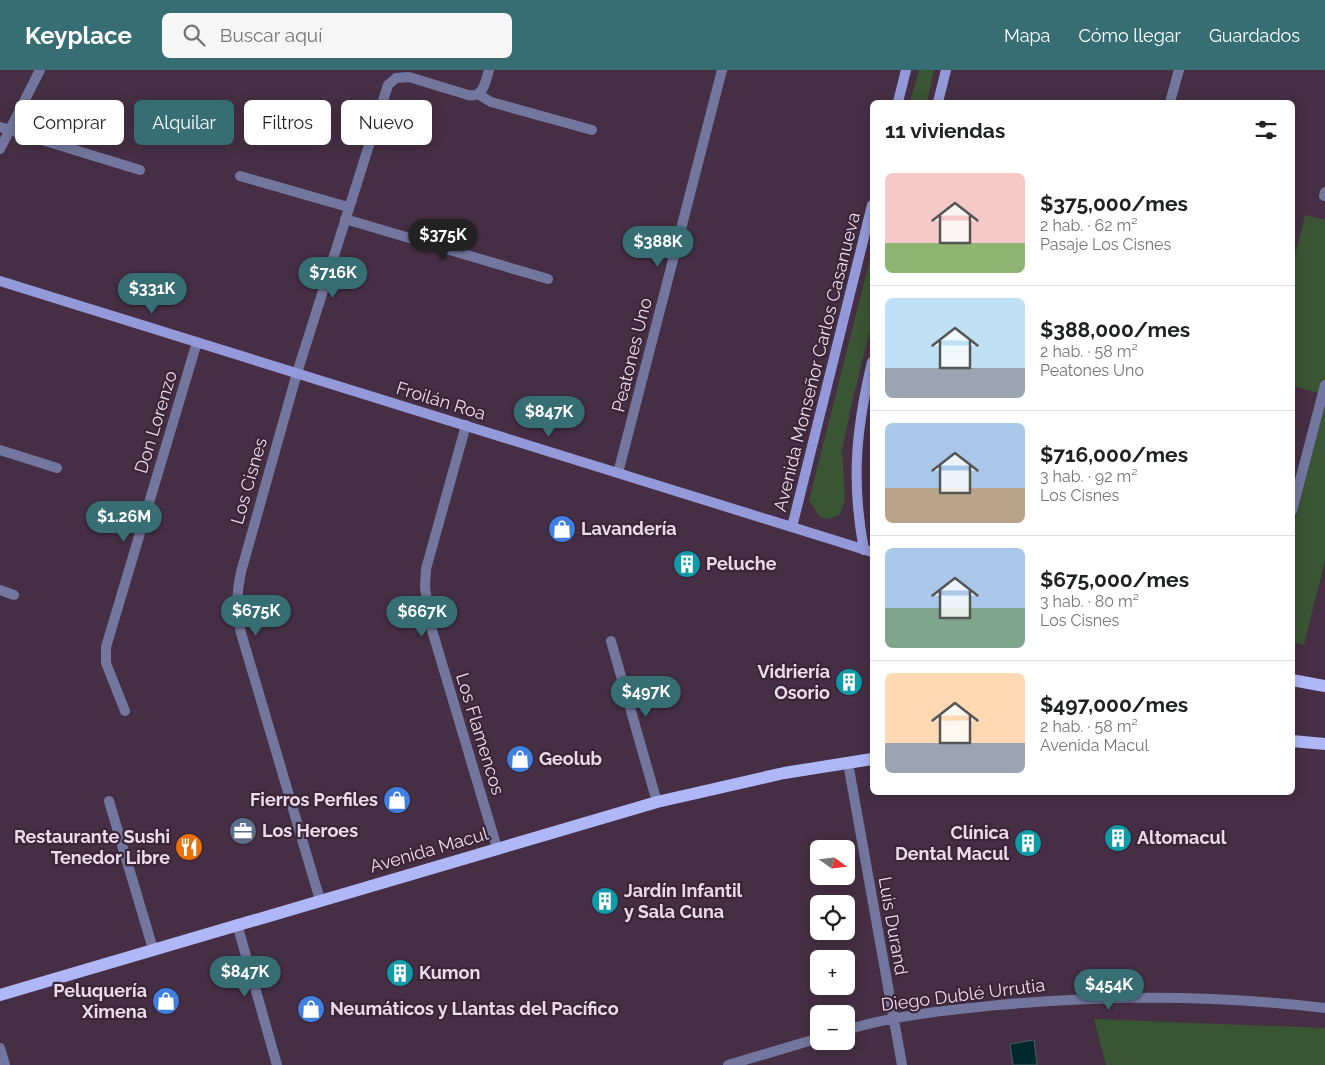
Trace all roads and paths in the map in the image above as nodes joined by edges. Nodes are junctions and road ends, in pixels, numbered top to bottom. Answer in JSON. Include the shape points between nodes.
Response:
{"nodes":[{"id":1,"x":40,"y":70,"type":"edge"},
{"id":2,"x":488,"y":70,"type":"edge"},
{"id":3,"x":722,"y":70,"type":"edge"},
{"id":4,"x":906,"y":70,"type":"edge"},
{"id":5,"x":946,"y":70,"type":"edge"},
{"id":6,"x":1179,"y":70,"type":"edge"},
{"id":7,"x":393,"y":74,"type":"edge"},
{"id":8,"x":478,"y":94,"type":"junction"},
{"id":9,"x":898,"y":100,"type":"edge"},
{"id":10,"x":938,"y":100,"type":"edge"},
{"id":11,"x":1171,"y":100,"type":"edge"},
{"id":12,"x":5,"y":129,"type":"edge"},
{"id":13,"x":592,"y":130,"type":"dead end"},
{"id":14,"x":0,"y":149,"type":"edge"},
{"id":15,"x":140,"y":170,"type":"dead end"},
{"id":16,"x":240,"y":176,"type":"dead end"},
{"id":17,"x":348,"y":207,"type":"junction"},
{"id":18,"x":870,"y":213,"type":"edge"},
{"id":19,"x":345,"y":219,"type":"junction"},
{"id":20,"x":548,"y":279,"type":"dead end"},
{"id":21,"x":0,"y":281,"type":"edge"},
{"id":22,"x":198,"y":342,"type":"junction"},
{"id":23,"x":870,"y":371,"type":"edge"},
{"id":24,"x":297,"y":373,"type":"junction"},
{"id":25,"x":1325,"y":385,"type":"edge"},
{"id":26,"x":466,"y":425,"type":"junction"},
{"id":27,"x":0,"y":450,"type":"edge"},
{"id":28,"x":57,"y":468,"type":"dead end"},
{"id":29,"x":618,"y":473,"type":"junction"},
{"id":30,"x":1295,"y":500,"type":"edge"},
{"id":31,"x":792,"y":528,"type":"junction"},
{"id":32,"x":868,"y":551,"type":"edge"},
{"id":33,"x":0,"y":590,"type":"edge"},
{"id":34,"x":14,"y":595,"type":"dead end"},
{"id":35,"x":611,"y":641,"type":"dead end"},
{"id":36,"x":1295,"y":681,"type":"edge"},
{"id":37,"x":1325,"y":686,"type":"edge"},
{"id":38,"x":125,"y":711,"type":"dead end"},
{"id":39,"x":1295,"y":741,"type":"edge"},
{"id":40,"x":1325,"y":744,"type":"edge"},
{"id":41,"x":870,"y":759,"type":"edge"},
{"id":42,"x":848,"y":763,"type":"junction"},
{"id":43,"x":109,"y":801,"type":"dead end"},
{"id":44,"x":656,"y":802,"type":"junction"},
{"id":45,"x":497,"y":848,"type":"junction"},
{"id":46,"x":320,"y":900,"type":"junction"},
{"id":47,"x":237,"y":924,"type":"junction"},
{"id":48,"x":153,"y":949,"type":"junction"},
{"id":49,"x":0,"y":995,"type":"edge"},
{"id":50,"x":1325,"y":1008,"type":"edge"},
{"id":51,"x":893,"y":1018,"type":"junction"},
{"id":52,"x":855,"y":1028,"type":"edge"},
{"id":53,"x":810,"y":1041,"type":"edge"},
{"id":54,"x":0,"y":1048,"type":"edge"},
{"id":55,"x":5,"y":1065,"type":"edge"},
{"id":56,"x":277,"y":1065,"type":"edge"},
{"id":57,"x":728,"y":1065,"type":"edge"},
{"id":58,"x":902,"y":1065,"type":"edge"}],
"edges":[{"from":1,"to":12,"type":"street"},
{"from":2,"to":8,"type":"street","via":[[484,87]]},
{"from":3,"to":29,"type":"street","name":"Peatones Uno"},
{"from":4,"to":9,"type":"main road"},
{"from":5,"to":10,"type":"main road"},
{"from":6,"to":11,"type":"street"},
{"from":7,"to":8,"type":"street","name":"Los Cisnes","via":[[468,95]]},
{"from":7,"to":17,"type":"street","name":"Los Cisnes","via":[[385,88]]},
{"from":8,"to":13,"type":"street","name":"Los Cisnes","via":[[491,102]]},
{"from":12,"to":14,"type":"street"},
{"from":12,"to":15,"type":"street"},
{"from":16,"to":17,"type":"street"},
{"from":17,"to":19,"type":"street","name":"Los Cisnes"},
{"from":18,"to":31,"type":"main road","name":"Avenida Monseñor Carlos Casanueva"},
{"from":19,"to":20,"type":"street"},
{"from":19,"to":24,"type":"street","name":"Los Cisnes"},
{"from":21,"to":22,"type":"main road","name":"Froilán Roa"},
{"from":22,"to":24,"type":"main road","name":"Froilán Roa"},
{"from":22,"to":38,"type":"street","name":"Don Lorenzo","via":[[106,647],[106,663]]},
{"from":23,"to":32,"type":"main road","via":[[860,416],[856,458],[856,494]]},
{"from":24,"to":26,"type":"main road","name":"Froilán Roa"},
{"from":24,"to":46,"type":"street","name":"Los Cisnes","via":[[241,572],[237,603],[241,633]]},
{"from":25,"to":30,"type":"street"},
{"from":26,"to":29,"type":"main road","name":"Froilán Roa"},
{"from":26,"to":45,"type":"street","name":"Los Flamencos","via":[[430,553],[425,586],[429,620]]},
{"from":27,"to":28,"type":"street"},
{"from":29,"to":31,"type":"main road","name":"Froilán Roa"},
{"from":31,"to":32,"type":"main road","name":"Froilán Roa"},
{"from":33,"to":34,"type":"street"},
{"from":35,"to":44,"type":"street"},
{"from":36,"to":37,"type":"main road"},
{"from":39,"to":40,"type":"main road"},
{"from":41,"to":42,"type":"main road","name":"Avenida Macul"},
{"from":42,"to":44,"type":"main road","name":"Avenida Macul"},
{"from":42,"to":51,"type":"street","name":"Luis Durand"},
{"from":43,"to":48,"type":"street"},
{"from":44,"to":45,"type":"main road","name":"Avenida Macul"},
{"from":45,"to":46,"type":"main road","name":"Avenida Macul"},
{"from":46,"to":47,"type":"main road","name":"Avenida Macul"},
{"from":47,"to":48,"type":"main road","name":"Avenida Macul"},
{"from":47,"to":56,"type":"street"},
{"from":48,"to":49,"type":"main road","name":"Avenida Macul"},
{"from":50,"to":51,"type":"street","name":"Diego Dublé Urrutia","via":[[1244,1000],[1120,998],[1037,1002]]},
{"from":51,"to":52,"type":"street","name":"Diego Dublé Urrutia"},
{"from":51,"to":58,"type":"street","name":"Luis Durand"},
{"from":53,"to":57,"type":"street"},
{"from":54,"to":55,"type":"street"}]}
